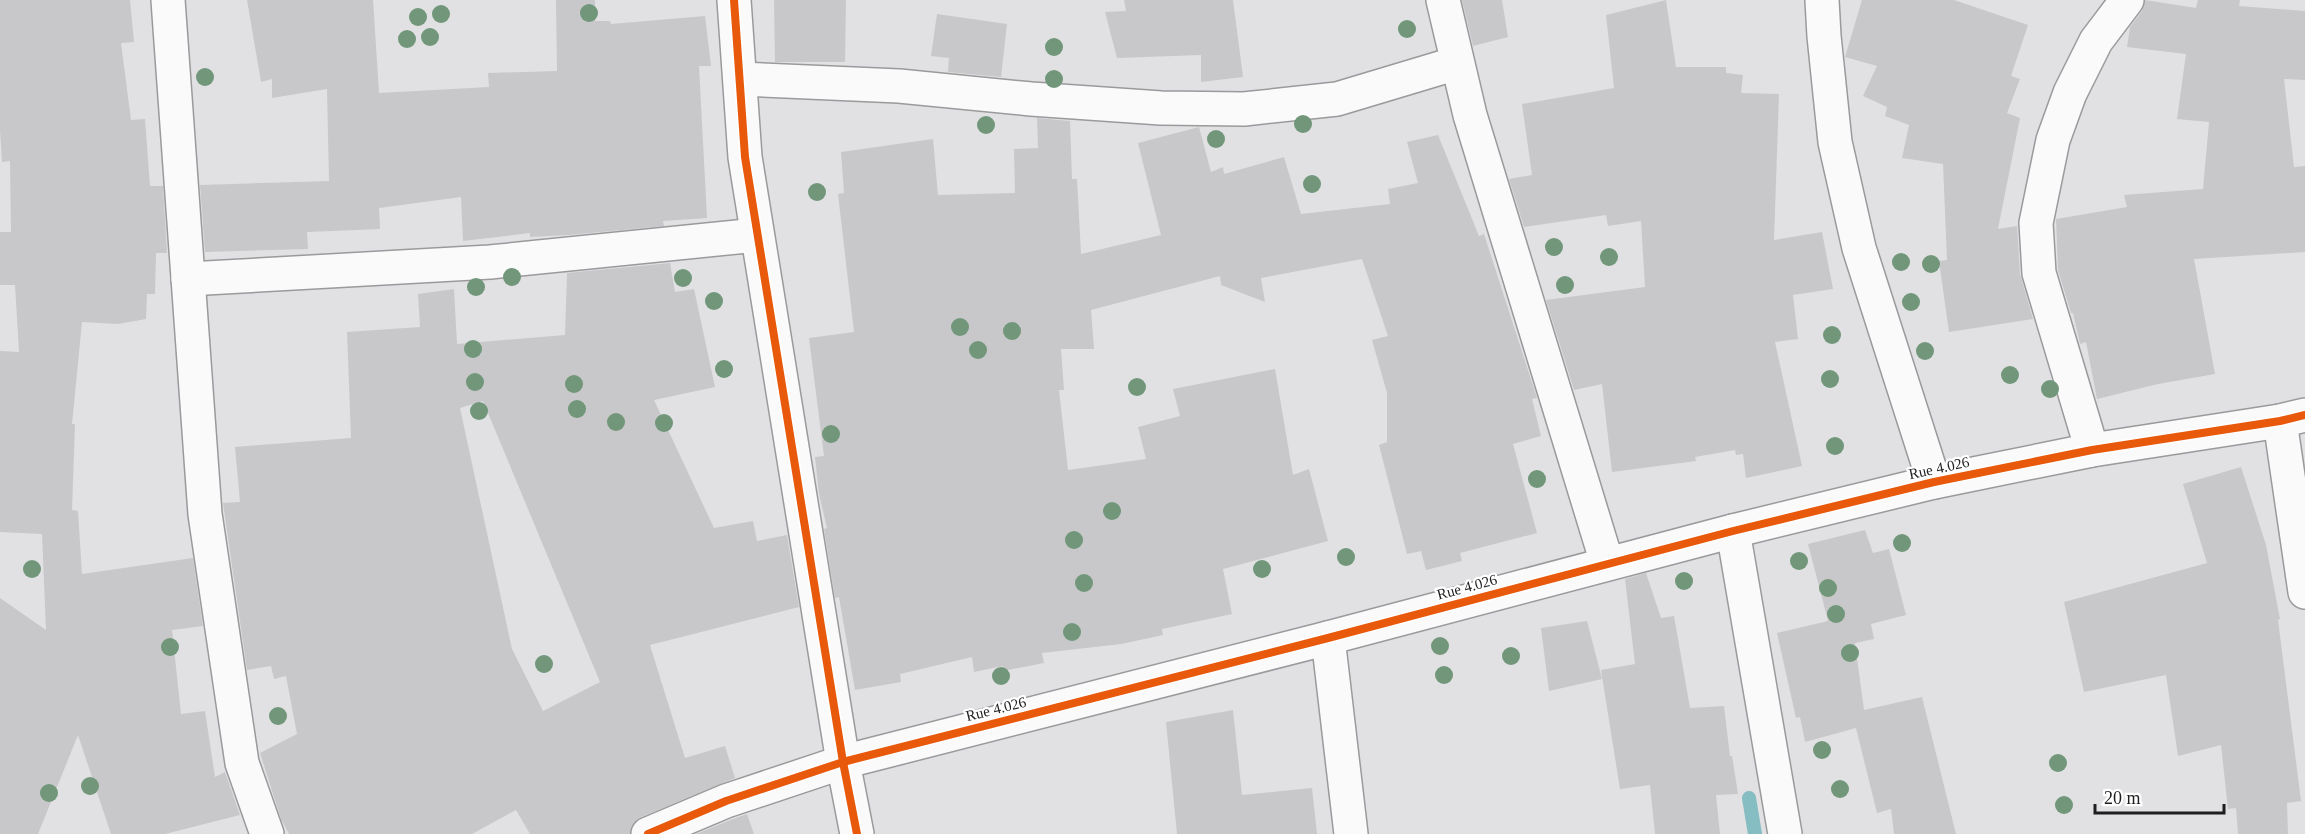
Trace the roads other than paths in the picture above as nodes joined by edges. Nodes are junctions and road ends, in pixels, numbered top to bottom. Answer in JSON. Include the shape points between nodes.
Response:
{"nodes":[{"id":1,"x":168,"y":0,"type":"edge"},
{"id":2,"x":734,"y":0,"type":"edge"},
{"id":3,"x":1443,"y":0,"type":"edge"},
{"id":4,"x":1822,"y":0,"type":"edge"},
{"id":5,"x":2127,"y":0,"type":"edge"},
{"id":6,"x":1457,"y":63,"type":"junction"},
{"id":7,"x":740,"y":79,"type":"junction"},
{"id":8,"x":758,"y":235,"type":"junction"},
{"id":9,"x":188,"y":279,"type":"junction"},
{"id":10,"x":2293,"y":418,"type":"edge"},
{"id":11,"x":2092,"y":450,"type":"junction"},
{"id":12,"x":1934,"y":482,"type":"junction"},
{"id":13,"x":1733,"y":531,"type":"junction"},
{"id":14,"x":1607,"y":563,"type":"junction"},
{"id":15,"x":2305,"y":592,"type":"edge"},
{"id":16,"x":1328,"y":638,"type":"junction"},
{"id":17,"x":843,"y":762,"type":"junction"},
{"id":18,"x":267,"y":834,"type":"edge"},
{"id":19,"x":648,"y":834,"type":"edge"},
{"id":20,"x":857,"y":834,"type":"edge"},
{"id":21,"x":1351,"y":834,"type":"edge"},
{"id":22,"x":1785,"y":834,"type":"edge"}],
"edges":[{"from":1,"to":9,"type":"street"},
{"from":2,"to":7,"type":"street"},
{"from":3,"to":6,"type":"street"},
{"from":4,"to":12,"type":"street","via":[[1835,142],[1859,248]]},
{"from":5,"to":11,"type":"street","via":[[2096,41],[2070,93],[2054,140],[2036,223],[2039,273]]},
{"from":6,"to":7,"type":"street","via":[[1337,99],[1244,109],[1161,108],[899,86]]},
{"from":6,"to":14,"type":"street"},
{"from":7,"to":8,"type":"street","via":[[745,157]]},
{"from":8,"to":9,"type":"street","via":[[490,262]]},
{"from":8,"to":17,"type":"street"},
{"from":9,"to":18,"type":"street","via":[[207,525],[242,763]]},
{"from":10,"to":11,"type":"street","name":"Rue 4.026"},
{"from":10,"to":15,"type":"street"},
{"from":11,"to":12,"type":"street","name":"Rue 4.026"},
{"from":12,"to":13,"type":"street","name":"Rue 4.026"},
{"from":13,"to":14,"type":"street","name":"Rue 4.026"},
{"from":13,"to":22,"type":"street"},
{"from":14,"to":16,"type":"street","name":"Rue 4.026"},
{"from":16,"to":17,"type":"street","name":"Rue 4.026"},
{"from":16,"to":21,"type":"street"},
{"from":17,"to":19,"type":"street","name":"Rue 4.026","via":[[726,801]]},
{"from":17,"to":20,"type":"street"}]}
